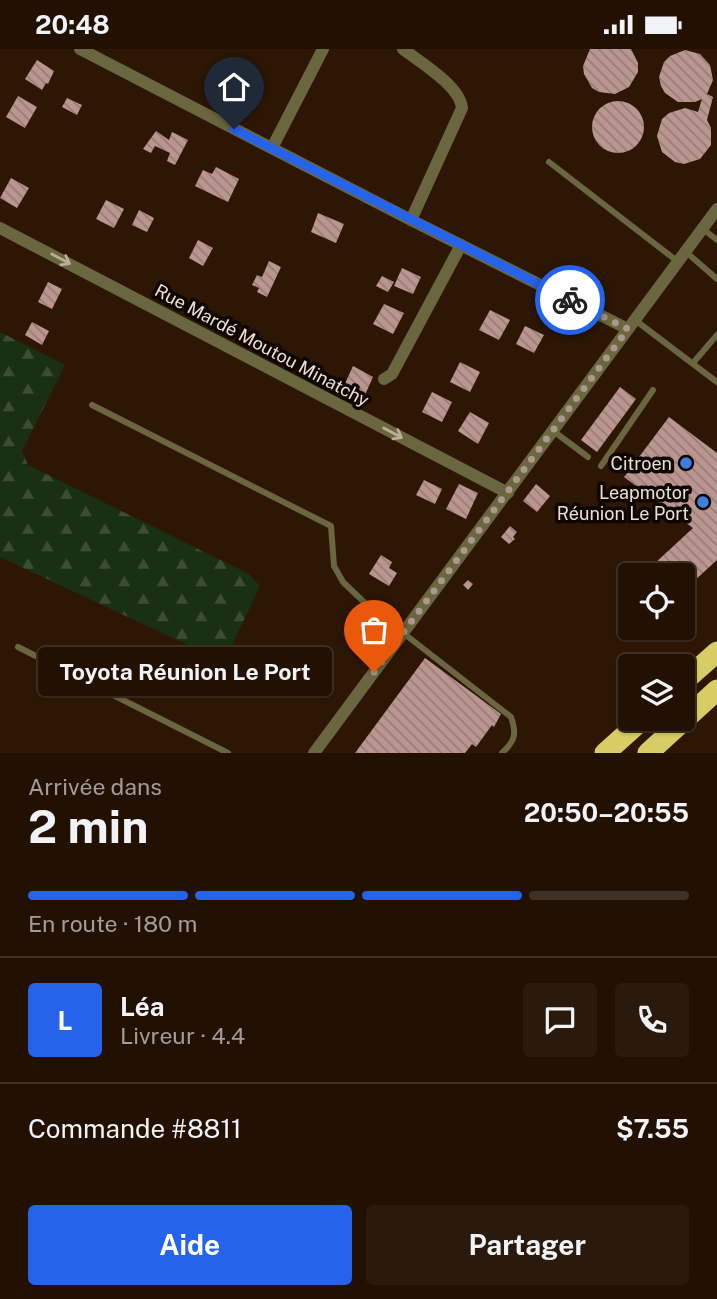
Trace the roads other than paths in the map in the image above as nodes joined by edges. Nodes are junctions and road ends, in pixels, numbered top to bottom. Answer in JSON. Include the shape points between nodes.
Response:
{"nodes":[{"id":1,"x":80,"y":49,"type":"edge"},
{"id":2,"x":323,"y":49,"type":"edge"},
{"id":3,"x":403,"y":49,"type":"edge"},
{"id":4,"x":272,"y":148,"type":"junction"},
{"id":5,"x":549,"y":162,"type":"dead end"},
{"id":6,"x":717,"y":209,"type":"edge"},
{"id":7,"x":411,"y":220,"type":"junction"},
{"id":8,"x":0,"y":228,"type":"edge"},
{"id":9,"x":703,"y":229,"type":"junction"},
{"id":10,"x":717,"y":240,"type":"edge"},
{"id":11,"x":461,"y":245,"type":"junction"},
{"id":12,"x":683,"y":257,"type":"junction"},
{"id":13,"x":717,"y":279,"type":"edge"},
{"id":14,"x":632,"y":324,"type":"junction"},
{"id":15,"x":717,"y":335,"type":"edge"},
{"id":16,"x":693,"y":363,"type":"junction"},
{"id":17,"x":384,"y":379,"type":"dead end"},
{"id":18,"x":717,"y":382,"type":"edge"},
{"id":19,"x":653,"y":390,"type":"dead end"},
{"id":20,"x":92,"y":405,"type":"dead end"},
{"id":21,"x":552,"y":431,"type":"junction"},
{"id":22,"x":588,"y":457,"type":"dead end"},
{"id":23,"x":601,"y":466,"type":"dead end"},
{"id":24,"x":508,"y":493,"type":"junction"},
{"id":25,"x":404,"y":632,"type":"junction"},
{"id":26,"x":18,"y":647,"type":"dead end"},
{"id":27,"x":717,"y":652,"type":"edge"},
{"id":28,"x":695,"y":671,"type":"edge"},
{"id":29,"x":717,"y":691,"type":"edge"},
{"id":30,"x":630,"y":731,"type":"edge"},
{"id":31,"x":228,"y":753,"type":"edge"},
{"id":32,"x":314,"y":753,"type":"edge"},
{"id":33,"x":502,"y":753,"type":"edge"},
{"id":34,"x":606,"y":753,"type":"edge"},
{"id":35,"x":648,"y":753,"type":"edge"}],
"edges":[{"from":1,"to":4,"type":"street"},
{"from":2,"to":4,"type":"street"},
{"from":3,"to":7,"type":"street","via":[[456,91],[462,108]]},
{"from":4,"to":7,"type":"street"},
{"from":5,"to":12,"type":"lane"},
{"from":6,"to":9,"type":"street"},
{"from":7,"to":11,"type":"street"},
{"from":8,"to":24,"type":"street","name":"Rue Mardé Moutou Minatchy","one_way":true},
{"from":9,"to":10,"type":"lane"},
{"from":9,"to":12,"type":"street"},
{"from":11,"to":14,"type":"street"},
{"from":11,"to":17,"type":"street","via":[[393,373]]},
{"from":12,"to":13,"type":"lane"},
{"from":12,"to":14,"type":"street"},
{"from":14,"to":16,"type":"lane"},
{"from":14,"to":21,"type":"street"},
{"from":15,"to":16,"type":"lane"},
{"from":16,"to":18,"type":"lane"},
{"from":19,"to":23,"type":"lane"},
{"from":20,"to":25,"type":"lane","via":[[331,526],[334,566],[342,582]]},
{"from":21,"to":22,"type":"lane"},
{"from":21,"to":24,"type":"street"},
{"from":24,"to":25,"type":"street"},
{"from":25,"to":32,"type":"street"},
{"from":25,"to":33,"type":"lane","via":[[511,717],[516,731],[513,743]]},
{"from":26,"to":31,"type":"lane"},
{"from":27,"to":28,"type":"highway"},
{"from":29,"to":35,"type":"highway"},
{"from":30,"to":34,"type":"highway"}]}
